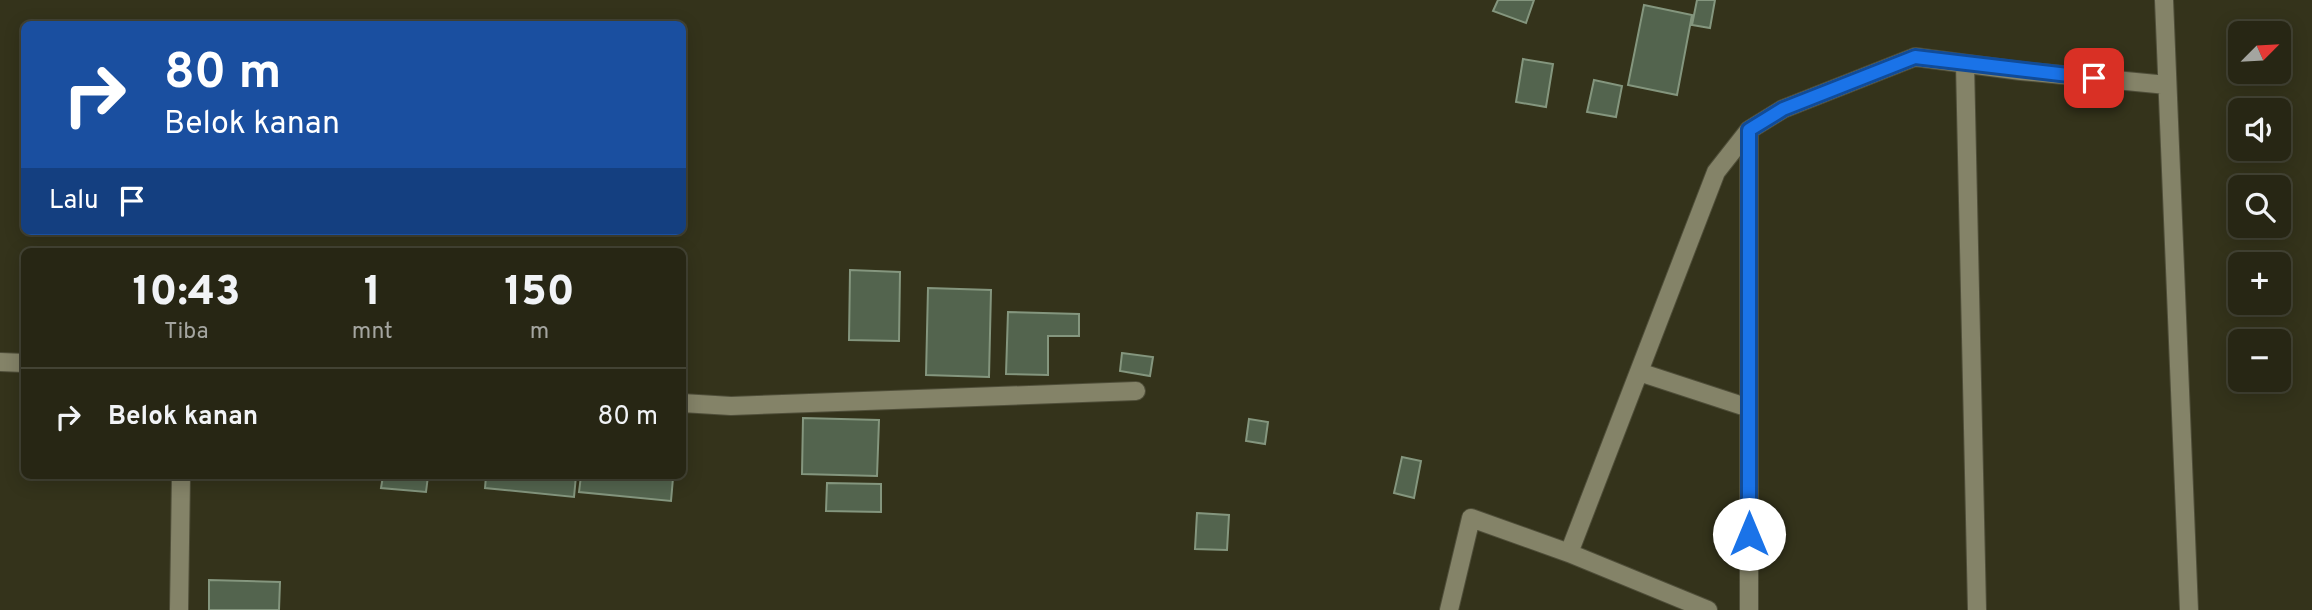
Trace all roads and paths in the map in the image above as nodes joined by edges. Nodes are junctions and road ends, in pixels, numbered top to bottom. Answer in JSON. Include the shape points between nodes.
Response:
{"nodes":[{"id":1,"x":2164,"y":0,"type":"edge"},
{"id":2,"x":1965,"y":64,"type":"junction"},
{"id":3,"x":2167,"y":85,"type":"junction"},
{"id":4,"x":1749,"y":130,"type":"junction"},
{"id":5,"x":0,"y":362,"type":"edge"},
{"id":6,"x":21,"y":363,"type":"edge"},
{"id":7,"x":1639,"y":372,"type":"junction"},
{"id":8,"x":1136,"y":391,"type":"dead end"},
{"id":9,"x":686,"y":403,"type":"edge"},
{"id":10,"x":1749,"y":408,"type":"junction"},
{"id":11,"x":181,"y":479,"type":"edge"},
{"id":12,"x":1569,"y":553,"type":"junction"},
{"id":13,"x":179,"y":610,"type":"edge"},
{"id":14,"x":1449,"y":610,"type":"edge"},
{"id":15,"x":1708,"y":610,"type":"edge"},
{"id":16,"x":1749,"y":610,"type":"edge"},
{"id":17,"x":1976,"y":610,"type":"edge"},
{"id":18,"x":2189,"y":610,"type":"edge"}],
"edges":[{"from":1,"to":3,"type":"street"},
{"from":2,"to":3,"type":"street"},
{"from":2,"to":4,"type":"street","via":[[1915,57],[1783,109]]},
{"from":2,"to":17,"type":"street"},
{"from":3,"to":18,"type":"street"},
{"from":4,"to":7,"type":"street","via":[[1716,172]]},
{"from":4,"to":10,"type":"street"},
{"from":5,"to":6,"type":"street"},
{"from":7,"to":10,"type":"street"},
{"from":7,"to":12,"type":"street"},
{"from":8,"to":9,"type":"street","via":[[731,406]]},
{"from":10,"to":16,"type":"street"},
{"from":11,"to":13,"type":"street"},
{"from":12,"to":14,"type":"street","via":[[1471,518]]},
{"from":12,"to":15,"type":"street"}]}
